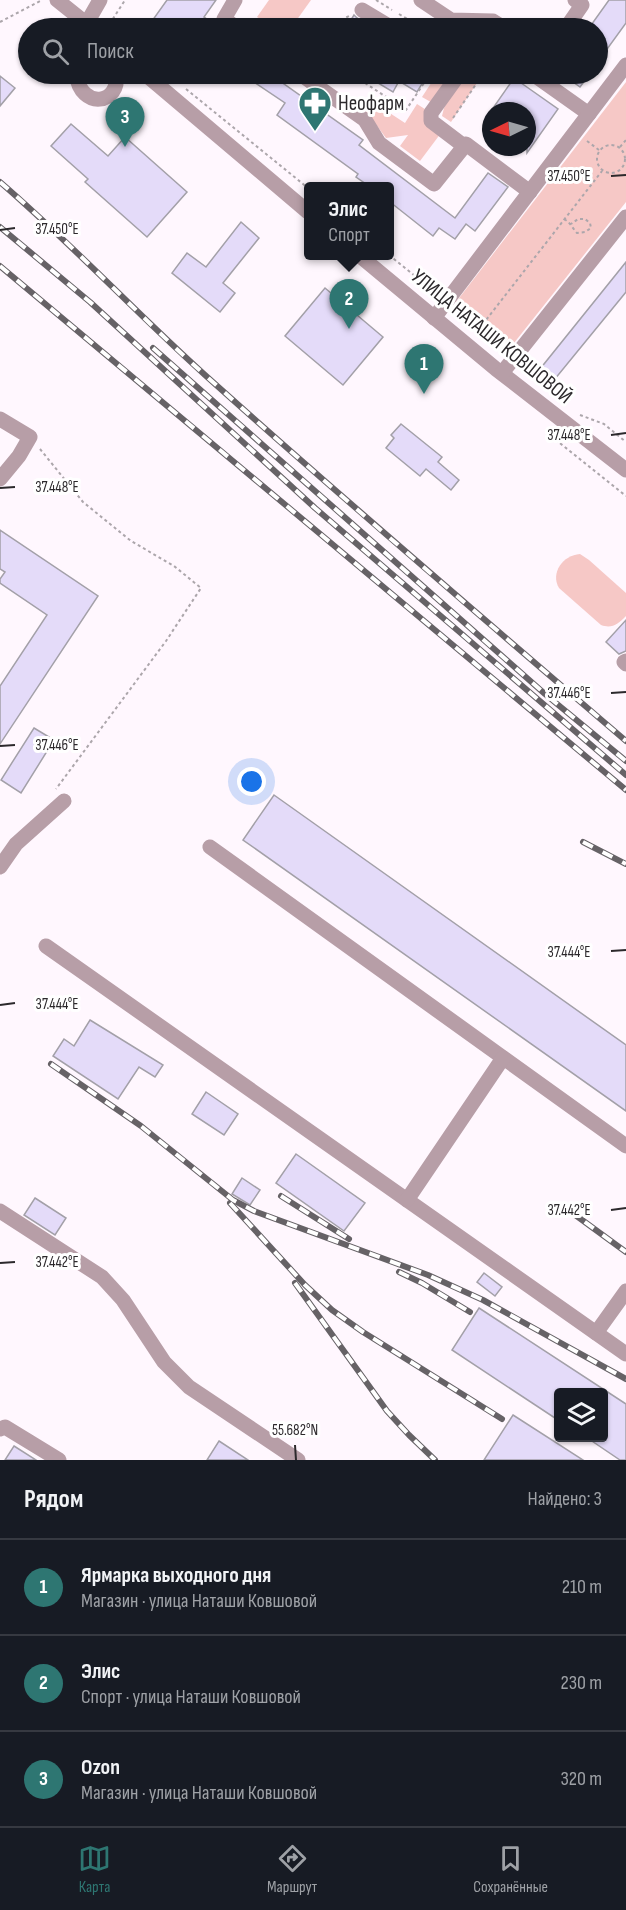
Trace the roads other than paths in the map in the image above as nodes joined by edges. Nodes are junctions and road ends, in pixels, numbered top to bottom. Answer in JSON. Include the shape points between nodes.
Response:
{"nodes":[{"id":1,"x":57,"y":0,"type":"edge"},
{"id":2,"x":100,"y":0,"type":"edge"},
{"id":3,"x":236,"y":0,"type":"edge"},
{"id":4,"x":421,"y":0,"type":"edge"},
{"id":5,"x":575,"y":0,"type":"edge"},
{"id":6,"x":362,"y":10,"type":"road end"},
{"id":7,"x":77,"y":18,"type":"edge"},
{"id":8,"x":91,"y":18,"type":"edge"},
{"id":9,"x":225,"y":18,"type":"edge"},
{"id":10,"x":375,"y":18,"type":"edge"},
{"id":11,"x":448,"y":18,"type":"edge"},
{"id":12,"x":573,"y":18,"type":"edge"},
{"id":13,"x":626,"y":65,"type":"edge"},
{"id":14,"x":78,"y":84,"type":"edge"},
{"id":15,"x":116,"y":84,"type":"edge"},
{"id":16,"x":157,"y":84,"type":"edge"},
{"id":17,"x":314,"y":84,"type":"edge"},
{"id":18,"x":452,"y":84,"type":"edge"},
{"id":19,"x":547,"y":84,"type":"edge"},
{"id":20,"x":589,"y":114,"type":"junction"},
{"id":21,"x":464,"y":146,"type":"junction"},
{"id":22,"x":530,"y":192,"type":"junction"},
{"id":23,"x":304,"y":208,"type":"edge"},
{"id":24,"x":626,"y":217,"type":"edge"},
{"id":25,"x":366,"y":260,"type":"edge"},
{"id":26,"x":434,"y":318,"type":"junction"},
{"id":27,"x":502,"y":373,"type":"junction"},
{"id":28,"x":0,"y":419,"type":"edge"},
{"id":29,"x":626,"y":470,"type":"edge"},
{"id":30,"x":0,"y":479,"type":"edge"},
{"id":31,"x":61,"y":795,"type":"road end"},
{"id":32,"x":210,"y":847,"type":"dead end"},
{"id":33,"x":0,"y":867,"type":"edge"},
{"id":34,"x":46,"y":945,"type":"dead end"},
{"id":35,"x":503,"y":1058,"type":"junction"},
{"id":36,"x":626,"y":1146,"type":"edge"},
{"id":37,"x":407,"y":1200,"type":"junction"},
{"id":38,"x":0,"y":1211,"type":"edge"},
{"id":39,"x":626,"y":1291,"type":"edge"},
{"id":40,"x":596,"y":1333,"type":"junction"},
{"id":41,"x":626,"y":1354,"type":"edge"},
{"id":42,"x":0,"y":1429,"type":"edge"},
{"id":43,"x":59,"y":1460,"type":"edge"},
{"id":44,"x":298,"y":1460,"type":"edge"}],
"edges":[{"from":1,"to":7,"type":"street"},
{"from":2,"to":8,"type":"street"},
{"from":3,"to":9,"type":"street"},
{"from":4,"to":11,"type":"street"},
{"from":5,"to":12,"type":"street","via":[[582,5]]},
{"from":6,"to":10,"type":"street"},
{"from":13,"to":20,"type":"street"},
{"from":14,"to":15,"type":"street","via":[[82,92],[98,99],[108,96]]},
{"from":16,"to":23,"type":"street"},
{"from":17,"to":21,"type":"street","via":[[365,120],[379,143],[434,184]]},
{"from":18,"to":21,"type":"street","via":[[431,112],[431,121]]},
{"from":19,"to":20,"type":"street"},
{"from":20,"to":22,"type":"street"},
{"from":21,"to":22,"type":"street"},
{"from":22,"to":26,"type":"street"},
{"from":24,"to":27,"type":"street"},
{"from":25,"to":26,"type":"street","name":"УЛИЦА НАТАШИ КОВШОВОЙ"},
{"from":26,"to":27,"type":"street","name":"УЛИЦА НАТАШИ КОВШОВОЙ"},
{"from":27,"to":29,"type":"street","name":"УЛИЦА НАТАШИ КОВШОВОЙ"},
{"from":28,"to":30,"type":"street","via":[[30,437]]},
{"from":31,"to":33,"type":"street"},
{"from":32,"to":35,"type":"street"},
{"from":34,"to":37,"type":"street"},
{"from":35,"to":36,"type":"street"},
{"from":35,"to":37,"type":"street"},
{"from":37,"to":40,"type":"street"},
{"from":38,"to":44,"type":"street","via":[[102,1277],[123,1299],[164,1362],[189,1387]]},
{"from":39,"to":40,"type":"street"},
{"from":40,"to":41,"type":"street"},
{"from":42,"to":43,"type":"street","via":[[5,1427]]}]}
